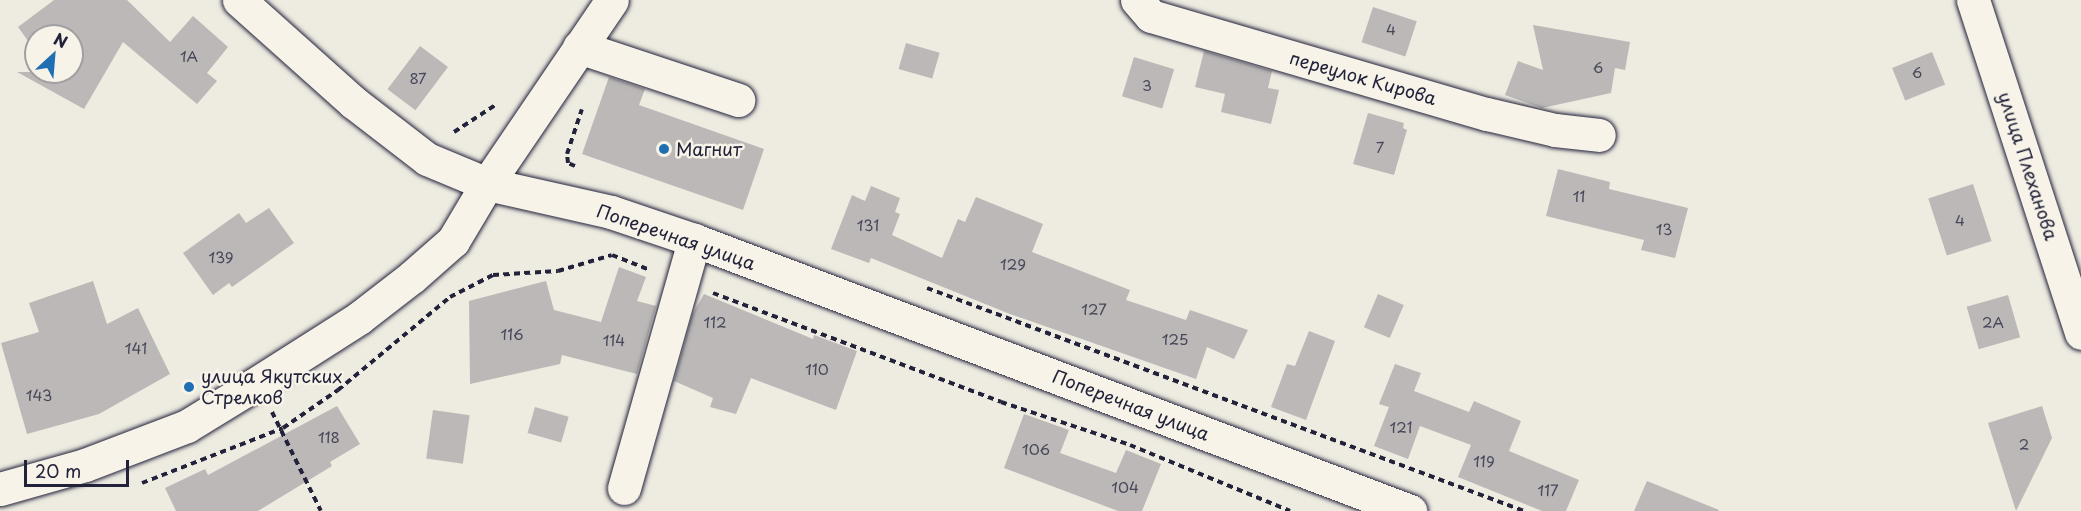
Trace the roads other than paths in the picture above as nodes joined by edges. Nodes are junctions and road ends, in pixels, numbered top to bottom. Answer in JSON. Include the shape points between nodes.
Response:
{"nodes":[{"id":1,"x":239,"y":0,"type":"edge"},
{"id":2,"x":612,"y":0,"type":"edge"},
{"id":3,"x":1137,"y":0,"type":"edge"},
{"id":4,"x":1973,"y":0,"type":"edge"},
{"id":5,"x":579,"y":47,"type":"junction"},
{"id":6,"x":738,"y":100,"type":"dead end"},
{"id":7,"x":1599,"y":135,"type":"dead end"},
{"id":8,"x":487,"y":184,"type":"junction"},
{"id":9,"x":694,"y":240,"type":"junction"},
{"id":10,"x":2081,"y":333,"type":"edge"},
{"id":11,"x":624,"y":488,"type":"dead end"},
{"id":12,"x":0,"y":489,"type":"edge"},
{"id":13,"x":1410,"y":511,"type":"edge"}],
"edges":[{"from":1,"to":8,"type":"main road","via":[[353,102],[427,159]]},
{"from":2,"to":5,"type":"main road"},
{"from":3,"to":7,"type":"main road","name":"переулок Кирова","via":[[1151,16],[1173,23],[1487,114]]},
{"from":4,"to":10,"type":"main road","name":"улица Плеханова"},
{"from":5,"to":6,"type":"main road"},
{"from":5,"to":8,"type":"main road"},
{"from":8,"to":9,"type":"main road","name":"Поперечная улица","via":[[611,212]]},
{"from":8,"to":12,"type":"main road","via":[[453,241],[412,277],[359,318],[254,385],[187,426],[85,465]]},
{"from":9,"to":11,"type":"main road"},
{"from":9,"to":13,"type":"main road","name":"Поперечная улица"}]}
